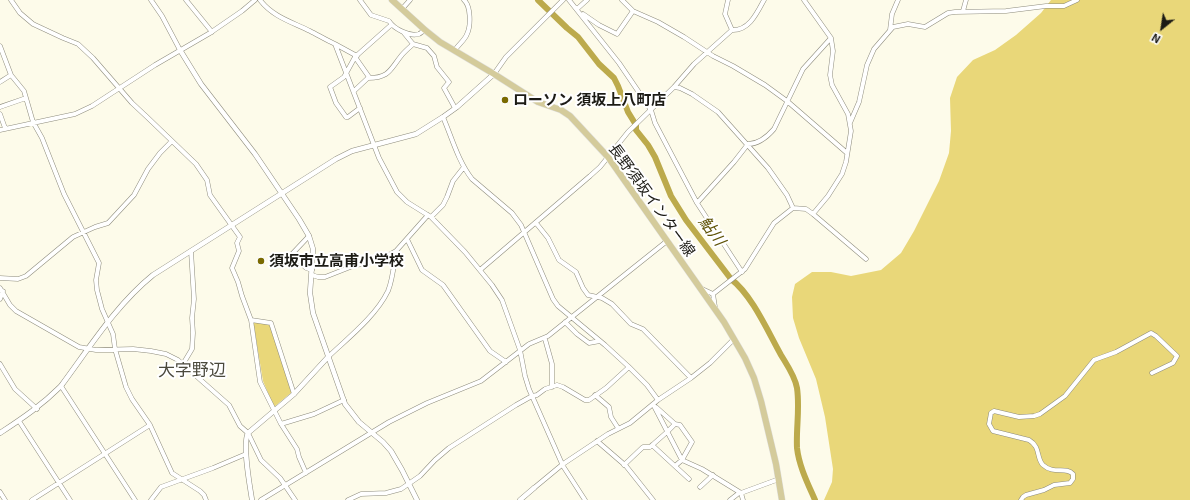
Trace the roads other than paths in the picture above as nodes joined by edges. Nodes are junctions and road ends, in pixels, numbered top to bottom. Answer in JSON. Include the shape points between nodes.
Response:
{"nodes":[{"id":1,"x":11,"y":0,"type":"edge"},
{"id":2,"x":152,"y":0,"type":"edge"},
{"id":3,"x":186,"y":0,"type":"edge"},
{"id":4,"x":255,"y":0,"type":"edge"},
{"id":5,"x":260,"y":0,"type":"edge"},
{"id":6,"x":360,"y":0,"type":"edge"},
{"id":7,"x":392,"y":0,"type":"edge"},
{"id":8,"x":410,"y":0,"type":"edge"},
{"id":9,"x":464,"y":0,"type":"edge"},
{"id":10,"x":563,"y":0,"type":"edge"},
{"id":11,"x":569,"y":0,"type":"edge"},
{"id":12,"x":587,"y":0,"type":"edge"},
{"id":13,"x":622,"y":0,"type":"edge"},
{"id":14,"x":728,"y":0,"type":"edge"},
{"id":15,"x":764,"y":0,"type":"edge"},
{"id":16,"x":804,"y":0,"type":"edge"},
{"id":17,"x":898,"y":0,"type":"edge"},
{"id":18,"x":966,"y":0,"type":"edge"},
{"id":19,"x":1078,"y":0,"type":"edge"},
{"id":20,"x":402,"y":9,"type":"junction"},
{"id":21,"x":578,"y":10,"type":"junction"},
{"id":22,"x":633,"y":10,"type":"junction"},
{"id":23,"x":964,"y":11,"type":"junction"},
{"id":24,"x":391,"y":25,"type":"junction"},
{"id":25,"x":424,"y":30,"type":"junction"},
{"id":26,"x":732,"y":30,"type":"junction"},
{"id":27,"x":403,"y":31,"type":"junction"},
{"id":28,"x":890,"y":31,"type":"junction"},
{"id":29,"x":212,"y":32,"type":"junction"},
{"id":30,"x":831,"y":38,"type":"junction"},
{"id":31,"x":335,"y":44,"type":"junction"},
{"id":32,"x":413,"y":44,"type":"junction"},
{"id":33,"x":0,"y":46,"type":"edge"},
{"id":34,"x":180,"y":50,"type":"junction"},
{"id":35,"x":455,"y":50,"type":"junction"},
{"id":36,"x":708,"y":52,"type":"junction"},
{"id":37,"x":356,"y":56,"type":"junction"},
{"id":38,"x":346,"y":72,"type":"junction"},
{"id":39,"x":494,"y":74,"type":"junction"},
{"id":40,"x":11,"y":76,"type":"junction"},
{"id":41,"x":368,"y":78,"type":"junction"},
{"id":42,"x":0,"y":82,"type":"edge"},
{"id":43,"x":674,"y":87,"type":"junction"},
{"id":44,"x":118,"y":88,"type":"junction"},
{"id":45,"x":354,"y":91,"type":"junction"},
{"id":46,"x":26,"y":98,"type":"junction"},
{"id":47,"x":787,"y":100,"type":"junction"},
{"id":48,"x":0,"y":107,"type":"edge"},
{"id":49,"x":360,"y":108,"type":"junction"},
{"id":50,"x":455,"y":108,"type":"junction"},
{"id":51,"x":650,"y":111,"type":"junction"},
{"id":52,"x":0,"y":114,"type":"edge"},
{"id":53,"x":443,"y":117,"type":"junction"},
{"id":54,"x":34,"y":122,"type":"junction"},
{"id":55,"x":850,"y":123,"type":"junction"},
{"id":56,"x":5,"y":128,"type":"junction"},
{"id":57,"x":0,"y":130,"type":"edge"},
{"id":58,"x":172,"y":141,"type":"junction"},
{"id":59,"x":748,"y":144,"type":"junction"},
{"id":60,"x":374,"y":145,"type":"junction"},
{"id":61,"x":847,"y":153,"type":"junction"},
{"id":62,"x":608,"y":158,"type":"junction"},
{"id":63,"x":464,"y":167,"type":"junction"},
{"id":64,"x":282,"y":193,"type":"junction"},
{"id":65,"x":697,"y":203,"type":"junction"},
{"id":66,"x":793,"y":208,"type":"junction"},
{"id":67,"x":813,"y":214,"type":"junction"},
{"id":68,"x":429,"y":216,"type":"junction"},
{"id":69,"x":536,"y":223,"type":"junction"},
{"id":70,"x":231,"y":225,"type":"junction"},
{"id":71,"x":83,"y":232,"type":"junction"},
{"id":72,"x":524,"y":233,"type":"junction"},
{"id":73,"x":309,"y":236,"type":"junction"},
{"id":74,"x":406,"y":239,"type":"junction"},
{"id":75,"x":667,"y":241,"type":"junction"},
{"id":76,"x":191,"y":251,"type":"junction"},
{"id":77,"x":396,"y":251,"type":"junction"},
{"id":78,"x":866,"y":259,"type":"dead end"},
{"id":79,"x":480,"y":270,"type":"junction"},
{"id":80,"x":742,"y":272,"type":"junction"},
{"id":81,"x":312,"y":273,"type":"junction"},
{"id":82,"x":0,"y":278,"type":"edge"},
{"id":83,"x":700,"y":288,"type":"junction"},
{"id":84,"x":1,"y":290,"type":"edge"},
{"id":85,"x":714,"y":293,"type":"junction"},
{"id":86,"x":597,"y":298,"type":"junction"},
{"id":87,"x":0,"y":300,"type":"edge"},
{"id":88,"x":715,"y":308,"type":"junction"},
{"id":89,"x":571,"y":318,"type":"junction"},
{"id":90,"x":252,"y":320,"type":"junction"},
{"id":91,"x":565,"y":322,"type":"junction"},
{"id":92,"x":108,"y":323,"type":"junction"},
{"id":93,"x":583,"y":327,"type":"junction"},
{"id":94,"x":576,"y":333,"type":"junction"},
{"id":95,"x":735,"y":338,"type":"junction"},
{"id":96,"x":545,"y":339,"type":"junction"},
{"id":97,"x":600,"y":341,"type":"junction"},
{"id":98,"x":89,"y":349,"type":"junction"},
{"id":99,"x":115,"y":349,"type":"junction"},
{"id":100,"x":520,"y":350,"type":"junction"},
{"id":101,"x":328,"y":357,"type":"junction"},
{"id":102,"x":506,"y":362,"type":"junction"},
{"id":103,"x":0,"y":364,"type":"edge"},
{"id":104,"x":184,"y":364,"type":"junction"},
{"id":105,"x":629,"y":367,"type":"junction"},
{"id":106,"x":1152,"y":373,"type":"dead end"},
{"id":107,"x":691,"y":378,"type":"junction"},
{"id":108,"x":61,"y":386,"type":"junction"},
{"id":109,"x":552,"y":387,"type":"junction"},
{"id":110,"x":294,"y":394,"type":"junction"},
{"id":111,"x":595,"y":395,"type":"junction"},
{"id":112,"x":532,"y":396,"type":"junction"},
{"id":113,"x":344,"y":400,"type":"junction"},
{"id":114,"x":658,"y":400,"type":"junction"},
{"id":115,"x":653,"y":404,"type":"junction"},
{"id":116,"x":37,"y":408,"type":"junction"},
{"id":117,"x":275,"y":410,"type":"junction"},
{"id":118,"x":19,"y":420,"type":"junction"},
{"id":119,"x":281,"y":424,"type":"junction"},
{"id":120,"x":675,"y":424,"type":"junction"},
{"id":121,"x":150,"y":425,"type":"junction"},
{"id":122,"x":618,"y":428,"type":"junction"},
{"id":123,"x":371,"y":432,"type":"junction"},
{"id":124,"x":667,"y":432,"type":"junction"},
{"id":125,"x":0,"y":433,"type":"edge"},
{"id":126,"x":248,"y":434,"type":"junction"},
{"id":127,"x":597,"y":441,"type":"junction"},
{"id":128,"x":652,"y":445,"type":"junction"},
{"id":129,"x":105,"y":454,"type":"junction"},
{"id":130,"x":246,"y":454,"type":"junction"},
{"id":131,"x":682,"y":460,"type":"junction"},
{"id":132,"x":563,"y":464,"type":"junction"},
{"id":133,"x":624,"y":465,"type":"junction"},
{"id":134,"x":675,"y":466,"type":"junction"},
{"id":135,"x":306,"y":473,"type":"junction"},
{"id":136,"x":713,"y":475,"type":"junction"},
{"id":137,"x":689,"y":479,"type":"dead end"},
{"id":138,"x":779,"y":479,"type":"junction"},
{"id":139,"x":182,"y":480,"type":"junction"},
{"id":140,"x":59,"y":482,"type":"junction"},
{"id":141,"x":409,"y":484,"type":"junction"},
{"id":142,"x":285,"y":486,"type":"junction"},
{"id":143,"x":700,"y":487,"type":"dead end"},
{"id":144,"x":534,"y":488,"type":"joint"},
{"id":145,"x":0,"y":492,"type":"edge"},
{"id":146,"x":740,"y":493,"type":"junction"},
{"id":147,"x":5,"y":500,"type":"edge"},
{"id":148,"x":32,"y":500,"type":"edge"},
{"id":149,"x":70,"y":500,"type":"edge"},
{"id":150,"x":135,"y":500,"type":"edge"},
{"id":151,"x":151,"y":500,"type":"edge"},
{"id":152,"x":206,"y":500,"type":"edge"},
{"id":153,"x":252,"y":500,"type":"edge"},
{"id":154,"x":261,"y":500,"type":"edge"},
{"id":155,"x":295,"y":500,"type":"edge"},
{"id":156,"x":348,"y":500,"type":"edge"},
{"id":157,"x":417,"y":500,"type":"edge"},
{"id":158,"x":520,"y":500,"type":"edge"},
{"id":159,"x":585,"y":500,"type":"edge"},
{"id":160,"x":653,"y":500,"type":"edge"},
{"id":161,"x":730,"y":500,"type":"edge"},
{"id":162,"x":742,"y":500,"type":"edge"},
{"id":163,"x":782,"y":500,"type":"edge"},
{"id":164,"x":1021,"y":500,"type":"edge"}],
"edges":[{"from":1,"to":44,"type":"street","via":[[20,13],[33,24],[78,44]]},
{"from":2,"to":34,"type":"street"},
{"from":3,"to":29,"type":"street"},
{"from":4,"to":29,"type":"street"},
{"from":5,"to":31,"type":"street","via":[[280,18]]},
{"from":6,"to":24,"type":"street","via":[[371,15]]},
{"from":7,"to":20,"type":"main road","name":"長野須坂インター線"},
{"from":8,"to":20,"type":"street"},
{"from":9,"to":35,"type":"street","via":[[468,3],[470,12],[468,34]]},
{"from":10,"to":39,"type":"street","via":[[506,57]]},
{"from":11,"to":21,"type":"street"},
{"from":12,"to":21,"type":"street"},
{"from":13,"to":22,"type":"street"},
{"from":14,"to":26,"type":"street","via":[[725,14]]},
{"from":15,"to":26,"type":"street","via":[[747,26]]},
{"from":16,"to":30,"type":"street"},
{"from":17,"to":28,"type":"street","via":[[892,14]]},
{"from":18,"to":23,"type":"street"},
{"from":19,"to":23,"type":"street","via":[[1064,6],[1006,11]]},
{"from":20,"to":25,"type":"main road","name":"長野須坂インター線"},
{"from":21,"to":22,"type":"street","via":[[617,34]]},
{"from":21,"to":51,"type":"street","via":[[619,63]]},
{"from":22,"to":36,"type":"street"},
{"from":23,"to":28,"type":"street","via":[[948,13],[925,27],[908,24],[893,27]]},
{"from":24,"to":27,"type":"street"},
{"from":24,"to":37,"type":"street"},
{"from":25,"to":27,"type":"street","via":[[418,34]]},
{"from":25,"to":35,"type":"main road","name":"長野須坂インター線"},
{"from":26,"to":36,"type":"street"},
{"from":27,"to":32,"type":"street"},
{"from":28,"to":55,"type":"street","via":[[874,48],[867,65],[859,102]]},
{"from":29,"to":34,"type":"street"},
{"from":30,"to":47,"type":"street","via":[[803,69]]},
{"from":30,"to":55,"type":"street","via":[[832,85],[848,114]]},
{"from":31,"to":37,"type":"street"},
{"from":31,"to":38,"type":"street"},
{"from":32,"to":41,"type":"street","via":[[392,69],[378,78]]},
{"from":32,"to":50,"type":"street","via":[[427,48],[434,56],[437,67],[449,82],[444,88]]},
{"from":33,"to":40,"type":"street"},
{"from":34,"to":44,"type":"street"},
{"from":34,"to":64,"type":"street","via":[[200,84]]},
{"from":35,"to":39,"type":"main road","name":"長野須坂インター線"},
{"from":36,"to":43,"type":"street"},
{"from":36,"to":47,"type":"street"},
{"from":37,"to":38,"type":"street"},
{"from":37,"to":41,"type":"street"},
{"from":38,"to":45,"type":"street"},
{"from":38,"to":49,"type":"street","via":[[344,77],[330,87],[336,103],[348,118]]},
{"from":39,"to":50,"type":"street"},
{"from":39,"to":62,"type":"main road","name":"長野須坂インター線","via":[[538,102],[570,116]]},
{"from":40,"to":42,"type":"street"},
{"from":40,"to":46,"type":"street","via":[[24,91]]},
{"from":41,"to":45,"type":"street"},
{"from":43,"to":51,"type":"street"},
{"from":43,"to":59,"type":"street","via":[[680,88],[718,112]]},
{"from":44,"to":54,"type":"street","via":[[75,114]]},
{"from":44,"to":58,"type":"street"},
{"from":45,"to":49,"type":"street"},
{"from":46,"to":48,"type":"street"},
{"from":46,"to":54,"type":"street"},
{"from":47,"to":59,"type":"street","via":[[774,129]]},
{"from":47,"to":61,"type":"street"},
{"from":49,"to":60,"type":"street"},
{"from":50,"to":53,"type":"street"},
{"from":51,"to":62,"type":"street","via":[[628,132]]},
{"from":51,"to":65,"type":"street"},
{"from":52,"to":56,"type":"street"},
{"from":53,"to":60,"type":"street","via":[[416,134]]},
{"from":53,"to":63,"type":"street"},
{"from":54,"to":56,"type":"street"},
{"from":54,"to":71,"type":"street"},
{"from":55,"to":61,"type":"street","via":[[851,138]]},
{"from":56,"to":57,"type":"street"},
{"from":58,"to":70,"type":"street","via":[[196,164],[207,180],[210,195]]},
{"from":58,"to":71,"type":"street","via":[[148,169],[134,195],[122,210],[108,223]]},
{"from":59,"to":65,"type":"street"},
{"from":59,"to":66,"type":"street","via":[[776,178]]},
{"from":60,"to":64,"type":"street","via":[[336,159]]},
{"from":60,"to":68,"type":"street","via":[[401,198]]},
{"from":61,"to":67,"type":"street","via":[[842,174]]},
{"from":62,"to":69,"type":"street"},
{"from":62,"to":75,"type":"main road","name":"長野須坂インター線"},
{"from":63,"to":68,"type":"street","via":[[453,181],[443,205]]},
{"from":63,"to":72,"type":"street","via":[[472,179],[512,213]]},
{"from":64,"to":70,"type":"street"},
{"from":64,"to":73,"type":"street"},
{"from":65,"to":80,"type":"street"},
{"from":66,"to":67,"type":"street","via":[[806,209]]},
{"from":66,"to":80,"type":"street","via":[[774,223]]},
{"from":67,"to":78,"type":"street"},
{"from":68,"to":74,"type":"street"},
{"from":68,"to":79,"type":"street"},
{"from":69,"to":72,"type":"street"},
{"from":69,"to":86,"type":"street","via":[[548,238],[559,260],[576,272],[588,295]]},
{"from":70,"to":76,"type":"street"},
{"from":70,"to":90,"type":"street","via":[[240,237],[237,243],[239,251],[232,268]]},
{"from":71,"to":82,"type":"street","via":[[66,242],[26,276],[18,279]]},
{"from":71,"to":92,"type":"street","via":[[99,263],[97,290]]},
{"from":72,"to":79,"type":"street"},
{"from":72,"to":89,"type":"street","via":[[553,299]]},
{"from":73,"to":81,"type":"street","via":[[313,249]]},
{"from":73,"to":81,"type":"street","via":[[292,254]]},
{"from":74,"to":77,"type":"street"},
{"from":74,"to":102,"type":"street","via":[[422,270],[443,285],[490,351]]},
{"from":75,"to":83,"type":"main road","name":"長野須坂インター線"},
{"from":75,"to":86,"type":"street"},
{"from":76,"to":92,"type":"street","via":[[137,288]]},
{"from":76,"to":104,"type":"street","via":[[193,334],[192,349]]},
{"from":77,"to":81,"type":"street","via":[[382,259],[353,266],[325,277],[318,277]]},
{"from":77,"to":101,"type":"street","via":[[389,289],[381,302]]},
{"from":79,"to":100,"type":"street","via":[[502,300]]},
{"from":80,"to":85,"type":"street"},
{"from":81,"to":101,"type":"street","via":[[312,313]]},
{"from":83,"to":85,"type":"street"},
{"from":83,"to":88,"type":"main road","name":"長野須坂インター線"},
{"from":84,"to":87,"type":"street"},
{"from":84,"to":98,"type":"street","via":[[16,311],[67,341]]},
{"from":85,"to":88,"type":"street"},
{"from":86,"to":89,"type":"street"},
{"from":86,"to":107,"type":"street","via":[[612,304],[631,324],[643,329]]},
{"from":88,"to":95,"type":"main road","name":"長野須坂インター線"},
{"from":89,"to":91,"type":"street"},
{"from":89,"to":93,"type":"street"},
{"from":90,"to":110,"type":"street","via":[[271,323]]},
{"from":90,"to":117,"type":"street","via":[[260,382]]},
{"from":91,"to":94,"type":"street"},
{"from":91,"to":96,"type":"street"},
{"from":92,"to":98,"type":"street"},
{"from":92,"to":99,"type":"street"},
{"from":93,"to":94,"type":"street"},
{"from":93,"to":97,"type":"street"},
{"from":94,"to":97,"type":"street","via":[[590,343]]},
{"from":95,"to":107,"type":"street"},
{"from":95,"to":138,"type":"main road","name":"長野須坂インター線","via":[[754,378]]},
{"from":96,"to":100,"type":"street"},
{"from":96,"to":109,"type":"street","via":[[552,364]]},
{"from":97,"to":105,"type":"street"},
{"from":98,"to":99,"type":"street"},
{"from":98,"to":108,"type":"street"},
{"from":99,"to":104,"type":"street","via":[[166,354]]},
{"from":99,"to":121,"type":"street","via":[[126,387]]},
{"from":100,"to":102,"type":"street"},
{"from":100,"to":112,"type":"street","via":[[524,376]]},
{"from":101,"to":110,"type":"street"},
{"from":101,"to":113,"type":"street"},
{"from":102,"to":123,"type":"street","via":[[481,381],[427,402]]},
{"from":103,"to":116,"type":"street","via":[[15,389]]},
{"from":104,"to":126,"type":"street","via":[[229,405],[240,426]]},
{"from":105,"to":111,"type":"street"},
{"from":105,"to":114,"type":"street"},
{"from":106,"to":164,"type":"street","via":[[1174,362],[1177,356],[1161,339],[1151,333],[1116,352],[1094,360],[1065,396],[1040,414],[1020,417],[994,411],[991,413],[989,424],[993,431],[1033,442],[1042,464],[1048,469],[1073,474],[1070,482],[1026,495]]},
{"from":107,"to":114,"type":"street"},
{"from":108,"to":116,"type":"street"},
{"from":108,"to":129,"type":"street"},
{"from":109,"to":111,"type":"street","via":[[563,387],[585,400]]},
{"from":109,"to":112,"type":"street"},
{"from":110,"to":117,"type":"street"},
{"from":111,"to":122,"type":"street","via":[[609,407],[611,417]]},
{"from":112,"to":132,"type":"street"},
{"from":112,"to":141,"type":"street","via":[[449,448]]},
{"from":113,"to":119,"type":"street","via":[[314,414]]},
{"from":113,"to":123,"type":"street","via":[[359,422]]},
{"from":114,"to":115,"type":"street"},
{"from":115,"to":120,"type":"street"},
{"from":115,"to":122,"type":"street"},
{"from":115,"to":124,"type":"street"},
{"from":116,"to":118,"type":"street"},
{"from":117,"to":119,"type":"street"},
{"from":117,"to":126,"type":"street"},
{"from":118,"to":125,"type":"street"},
{"from":118,"to":140,"type":"street"},
{"from":119,"to":135,"type":"street","via":[[297,449]]},
{"from":120,"to":124,"type":"street"},
{"from":120,"to":131,"type":"street","via":[[680,425],[692,442]]},
{"from":121,"to":129,"type":"street"},
{"from":121,"to":139,"type":"street","via":[[172,473]]},
{"from":122,"to":127,"type":"street"},
{"from":123,"to":135,"type":"street"},
{"from":123,"to":141,"type":"street","via":[[391,451]]},
{"from":124,"to":128,"type":"street"},
{"from":124,"to":131,"type":"street"},
{"from":126,"to":130,"type":"street","via":[[245,438]]},
{"from":126,"to":142,"type":"street","via":[[261,460]]},
{"from":127,"to":132,"type":"street"},
{"from":127,"to":133,"type":"street"},
{"from":128,"to":133,"type":"street","via":[[643,447]]},
{"from":128,"to":134,"type":"street"},
{"from":129,"to":140,"type":"street"},
{"from":129,"to":150,"type":"street"},
{"from":130,"to":139,"type":"street"},
{"from":130,"to":153,"type":"street"},
{"from":131,"to":134,"type":"street"},
{"from":131,"to":136,"type":"street"},
{"from":132,"to":144,"type":"street"},
{"from":132,"to":159,"type":"street"},
{"from":133,"to":160,"type":"street"},
{"from":134,"to":137,"type":"street"},
{"from":135,"to":142,"type":"street"},
{"from":136,"to":143,"type":"street"},
{"from":136,"to":146,"type":"street"},
{"from":138,"to":146,"type":"street"},
{"from":138,"to":163,"type":"main road","name":"長野須坂インター線"},
{"from":139,"to":151,"type":"street","via":[[161,487]]},
{"from":139,"to":152,"type":"street","via":[[200,491]]},
{"from":140,"to":148,"type":"street"},
{"from":140,"to":149,"type":"street"},
{"from":141,"to":156,"type":"street","via":[[396,491],[362,494]]},
{"from":141,"to":157,"type":"street"},
{"from":142,"to":154,"type":"street"},
{"from":142,"to":155,"type":"street"},
{"from":144,"to":158,"type":"street"},
{"from":145,"to":147,"type":"street"},
{"from":146,"to":161,"type":"street"},
{"from":146,"to":162,"type":"street"}]}
